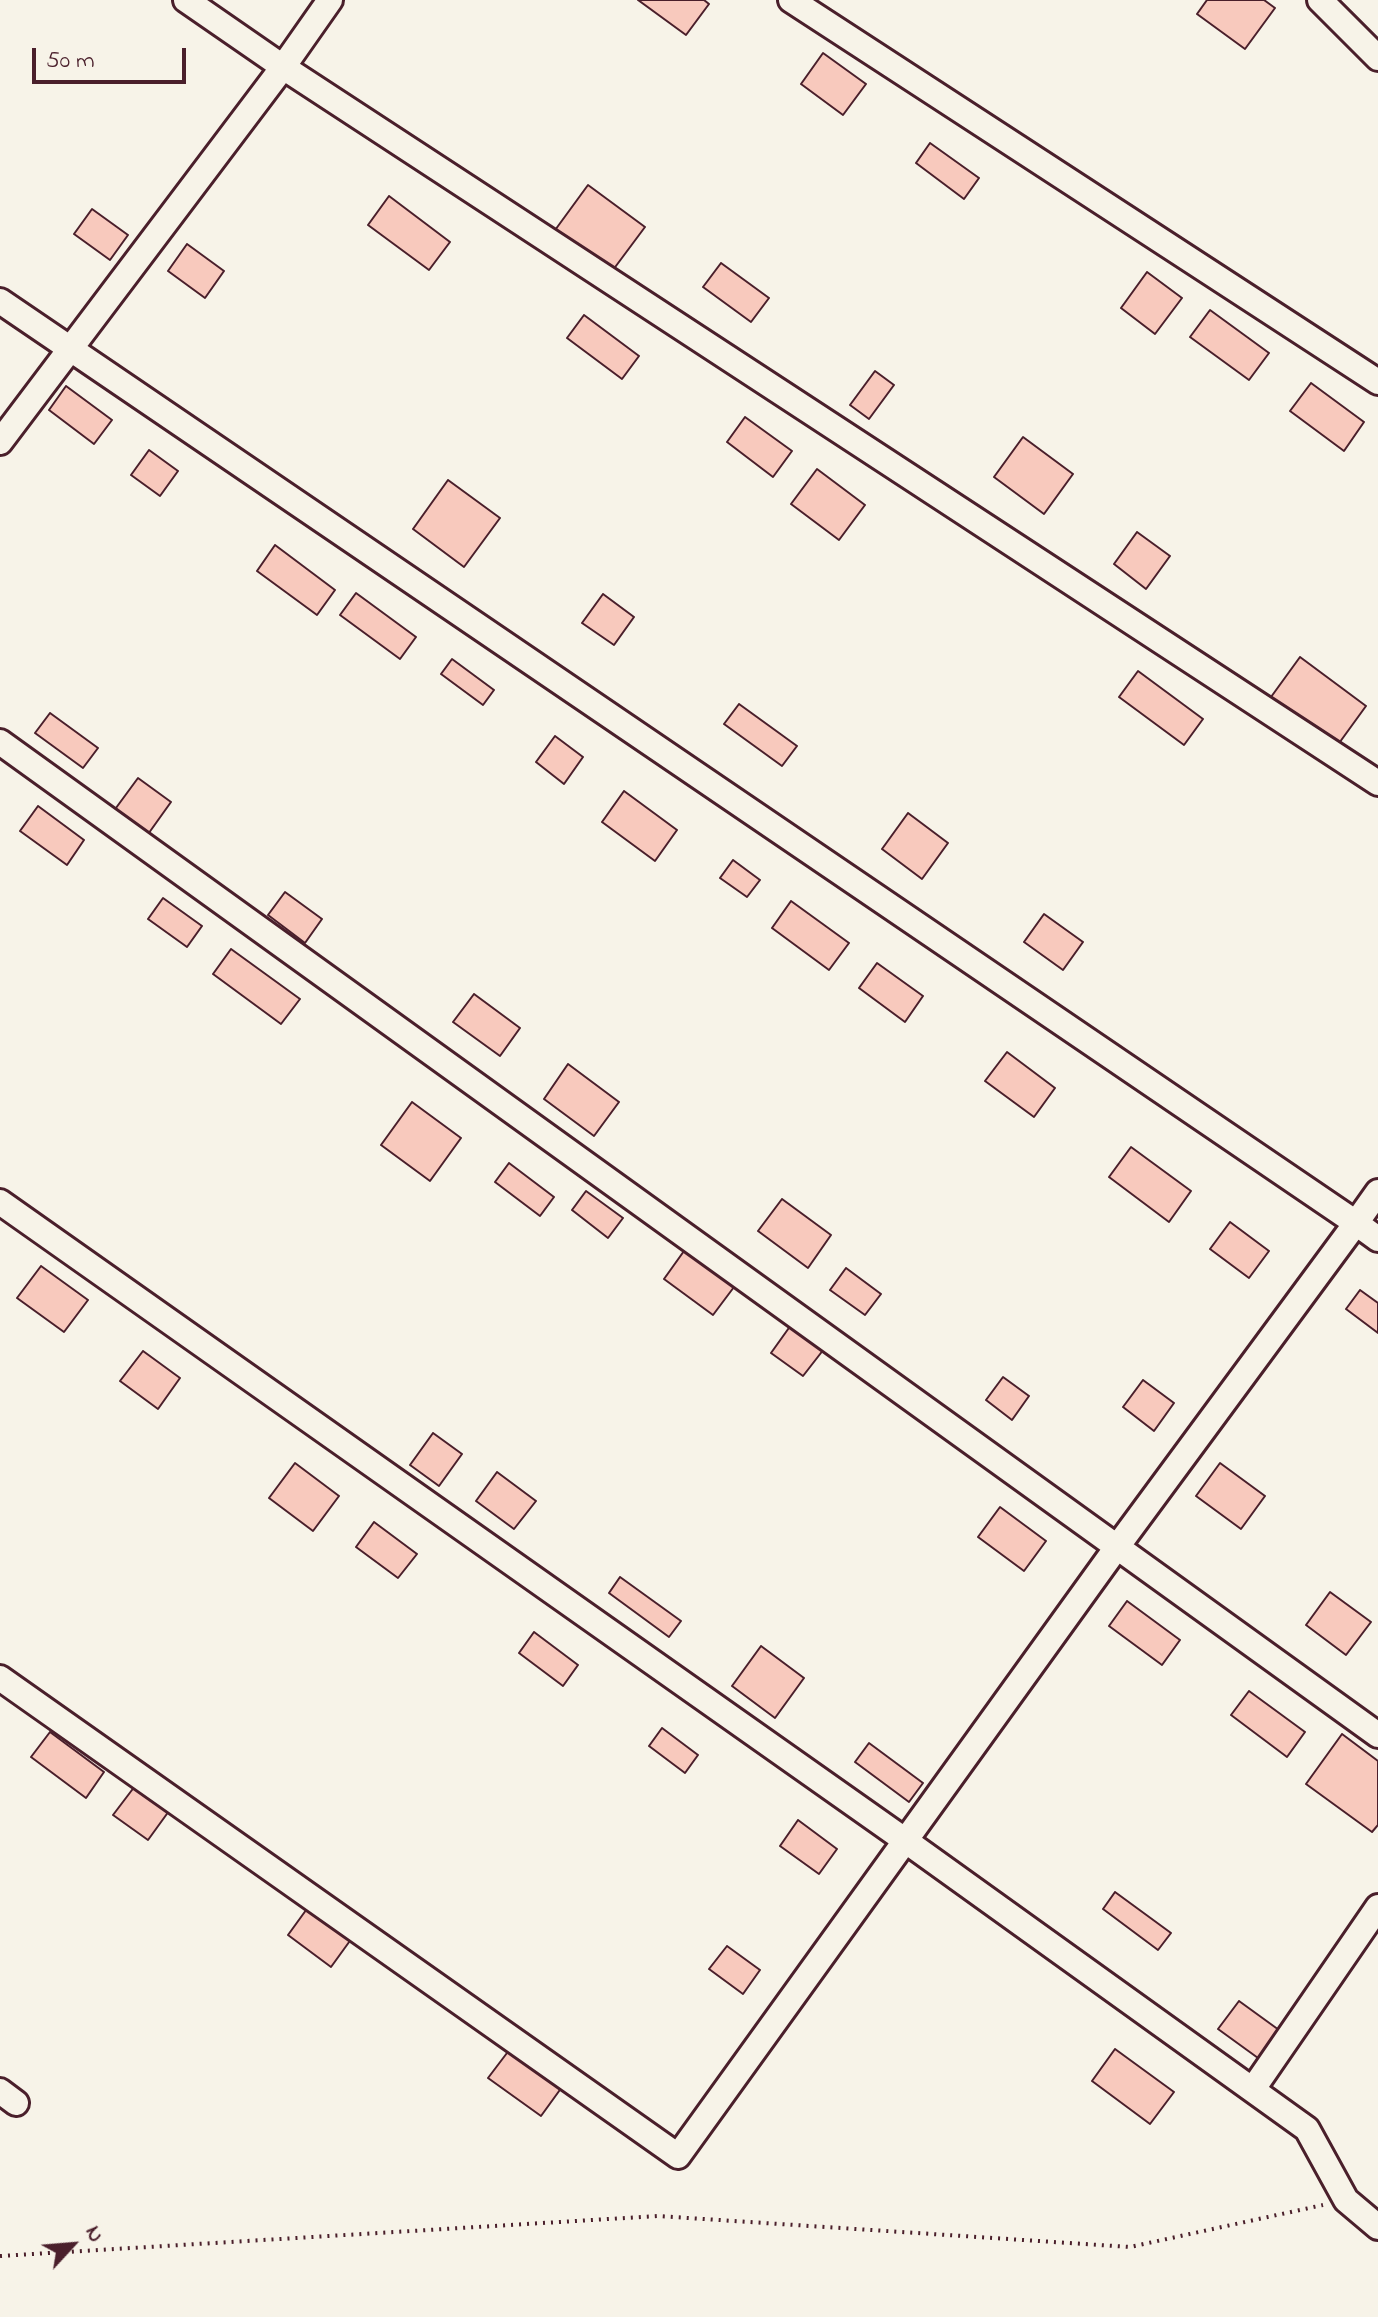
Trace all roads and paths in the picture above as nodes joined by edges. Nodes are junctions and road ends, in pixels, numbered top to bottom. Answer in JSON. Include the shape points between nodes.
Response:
{"nodes":[{"id":1,"x":186,"y":0,"type":"edge"},
{"id":2,"x":330,"y":0,"type":"edge"},
{"id":3,"x":791,"y":0,"type":"edge"},
{"id":4,"x":1320,"y":0,"type":"edge"},
{"id":5,"x":1378,"y":58,"type":"edge"},
{"id":6,"x":283,"y":67,"type":"junction"},
{"id":7,"x":0,"y":301,"type":"edge"},
{"id":8,"x":69,"y":350,"type":"junction"},
{"id":9,"x":1378,"y":382,"type":"edge"},
{"id":10,"x":0,"y":442,"type":"edge"},
{"id":11,"x":0,"y":742,"type":"edge"},
{"id":12,"x":1378,"y":783,"type":"edge"},
{"id":13,"x":1378,"y":1192,"type":"edge"},
{"id":14,"x":0,"y":1202,"type":"edge"},
{"id":15,"x":1356,"y":1223,"type":"junction"},
{"id":16,"x":1378,"y":1239,"type":"edge"},
{"id":17,"x":1117,"y":1547,"type":"junction"},
{"id":18,"x":0,"y":1678,"type":"edge"},
{"id":19,"x":1378,"y":1735,"type":"edge"},
{"id":20,"x":906,"y":1841,"type":"junction"},
{"id":21,"x":1378,"y":1907,"type":"edge"},
{"id":22,"x":1253,"y":2089,"type":"junction"},
{"id":23,"x":1346,"y":2200,"type":"junction"},
{"id":24,"x":1378,"y":2227,"type":"edge"},
{"id":25,"x":0,"y":2256,"type":"edge"}],
"edges":[{"from":1,"to":6,"type":"street"},
{"from":2,"to":6,"type":"street"},
{"from":3,"to":9,"type":"street"},
{"from":4,"to":5,"type":"street"},
{"from":6,"to":8,"type":"street"},
{"from":6,"to":12,"type":"street"},
{"from":7,"to":8,"type":"street"},
{"from":8,"to":10,"type":"street"},
{"from":8,"to":15,"type":"street"},
{"from":11,"to":17,"type":"street"},
{"from":13,"to":15,"type":"street"},
{"from":14,"to":20,"type":"street"},
{"from":15,"to":16,"type":"street"},
{"from":15,"to":17,"type":"street"},
{"from":17,"to":19,"type":"street"},
{"from":17,"to":20,"type":"street"},
{"from":18,"to":20,"type":"street","via":[[678,2156]]},
{"from":20,"to":22,"type":"street"},
{"from":21,"to":22,"type":"street"},
{"from":22,"to":23,"type":"street","via":[[1307,2129]]},
{"from":23,"to":24,"type":"street"},
{"from":23,"to":25,"type":"path","via":[[1130,2247],[658,2216]]}]}
